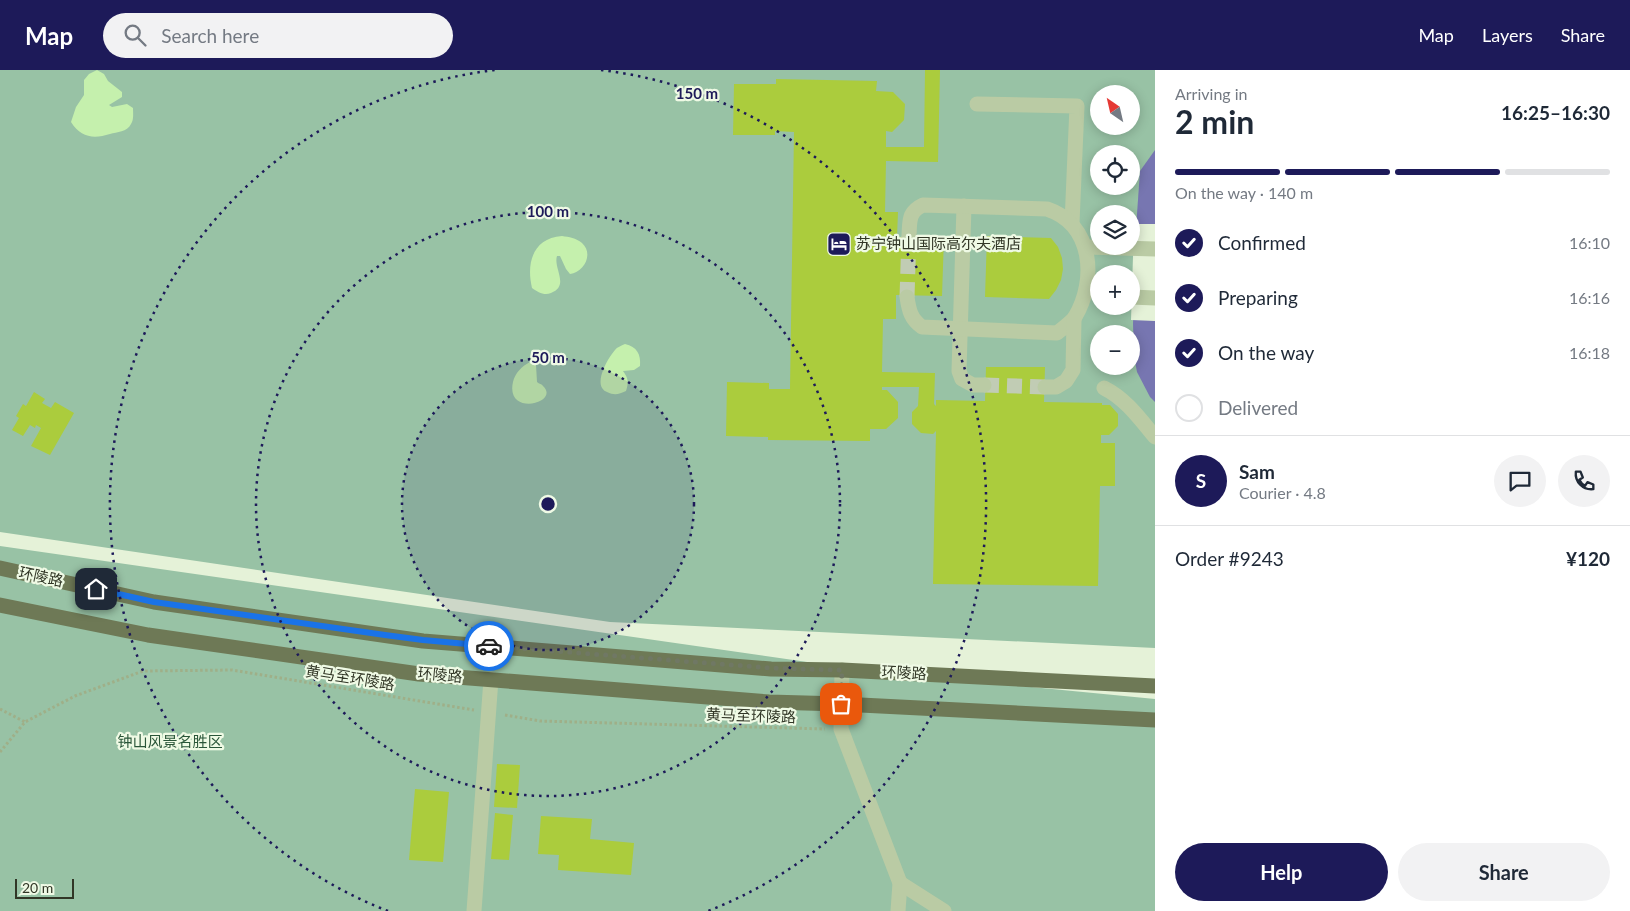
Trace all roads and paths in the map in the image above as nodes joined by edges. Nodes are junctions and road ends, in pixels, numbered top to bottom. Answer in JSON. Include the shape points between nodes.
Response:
{"nodes":[{"id":1,"x":977,"y":104,"type":"dead end"},
{"id":2,"x":964,"y":206,"type":"junction"},
{"id":3,"x":1072,"y":223,"type":"junction"},
{"id":4,"x":909,"y":235,"type":"tunnel mouth"},
{"id":5,"x":1086,"y":247,"type":"junction"},
{"id":6,"x":1155,"y":249,"type":"edge"},
{"id":7,"x":1090,"y":284,"type":"edge"},
{"id":8,"x":907,"y":297,"type":"tunnel mouth"},
{"id":9,"x":1140,"y":297,"type":"edge"},
{"id":10,"x":1155,"y":298,"type":"edge"},
{"id":11,"x":1090,"y":299,"type":"edge"},
{"id":12,"x":1074,"y":319,"type":"junction"},
{"id":13,"x":959,"y":329,"type":"junction"},
{"id":14,"x":984,"y":385,"type":"tunnel mouth"},
{"id":15,"x":1045,"y":387,"type":"tunnel mouth"},
{"id":16,"x":1104,"y":388,"type":"dead end"},
{"id":17,"x":1155,"y":437,"type":"edge"},
{"id":18,"x":0,"y":568,"type":"edge"},
{"id":19,"x":0,"y":605,"type":"edge"},
{"id":20,"x":842,"y":670,"type":"junction"},
{"id":21,"x":491,"y":680,"type":"junction"},
{"id":22,"x":1155,"y":686,"type":"edge"},
{"id":23,"x":841,"y":704,"type":"junction"},
{"id":24,"x":0,"y":709,"type":"edge"},
{"id":25,"x":488,"y":712,"type":"junction"},
{"id":26,"x":1155,"y":720,"type":"edge"},
{"id":27,"x":25,"y":722,"type":"junction"},
{"id":28,"x":841,"y":729,"type":"junction"},
{"id":29,"x":0,"y":752,"type":"edge"},
{"id":30,"x":900,"y":883,"type":"junction"},
{"id":31,"x":474,"y":911,"type":"edge"},
{"id":32,"x":898,"y":911,"type":"edge"},
{"id":33,"x":944,"y":911,"type":"edge"}],
"edges":[{"from":1,"to":3,"type":"lane","via":[[1077,106]]},
{"from":2,"to":3,"type":"lane","via":[[1047,209],[1060,213]]},
{"from":2,"to":4,"type":"lane","via":[[923,205],[915,209]]},
{"from":2,"to":13,"type":"lane"},
{"from":3,"to":5,"type":"lane"},
{"from":5,"to":6,"type":"lane"},
{"from":5,"to":7,"type":"lane"},
{"from":8,"to":13,"type":"lane","via":[[909,312],[914,322],[922,327]]},
{"from":9,"to":10,"type":"lane"},
{"from":11,"to":12,"type":"lane"},
{"from":12,"to":13,"type":"lane","via":[[1057,333]]},
{"from":12,"to":15,"type":"lane","via":[[1073,370],[1066,381],[1056,387]]},
{"from":13,"to":14,"type":"lane","via":[[959,371],[962,379],[973,385]]},
{"from":16,"to":17,"type":"lane","via":[[1131,408]]},
{"from":18,"to":20,"type":"main road","name":"环陵路","via":[[154,602],[423,640],[771,668]]},
{"from":19,"to":21,"type":"main road","name":"环陵路","via":[[148,634],[419,674]]},
{"from":20,"to":22,"type":"main road","name":"环陵路"},
{"from":20,"to":23,"type":"lane"},
{"from":21,"to":23,"type":"main road","name":"环陵路","via":[[769,702]]},
{"from":21,"to":25,"type":"lane"},
{"from":23,"to":26,"type":"main road","name":"环陵路"},
{"from":23,"to":28,"type":"lane"},
{"from":24,"to":27,"type":"path"},
{"from":25,"to":27,"type":"path","name":"黄马至环陵路","via":[[232,670],[144,671],[75,696]]},
{"from":25,"to":28,"type":"path","name":"黄马至环陵路","via":[[540,721]]},
{"from":25,"to":31,"type":"lane"},
{"from":27,"to":29,"type":"path","name":"黄马至环陵路"},
{"from":28,"to":30,"type":"lane"},
{"from":30,"to":32,"type":"lane"},
{"from":30,"to":33,"type":"lane"}]}
